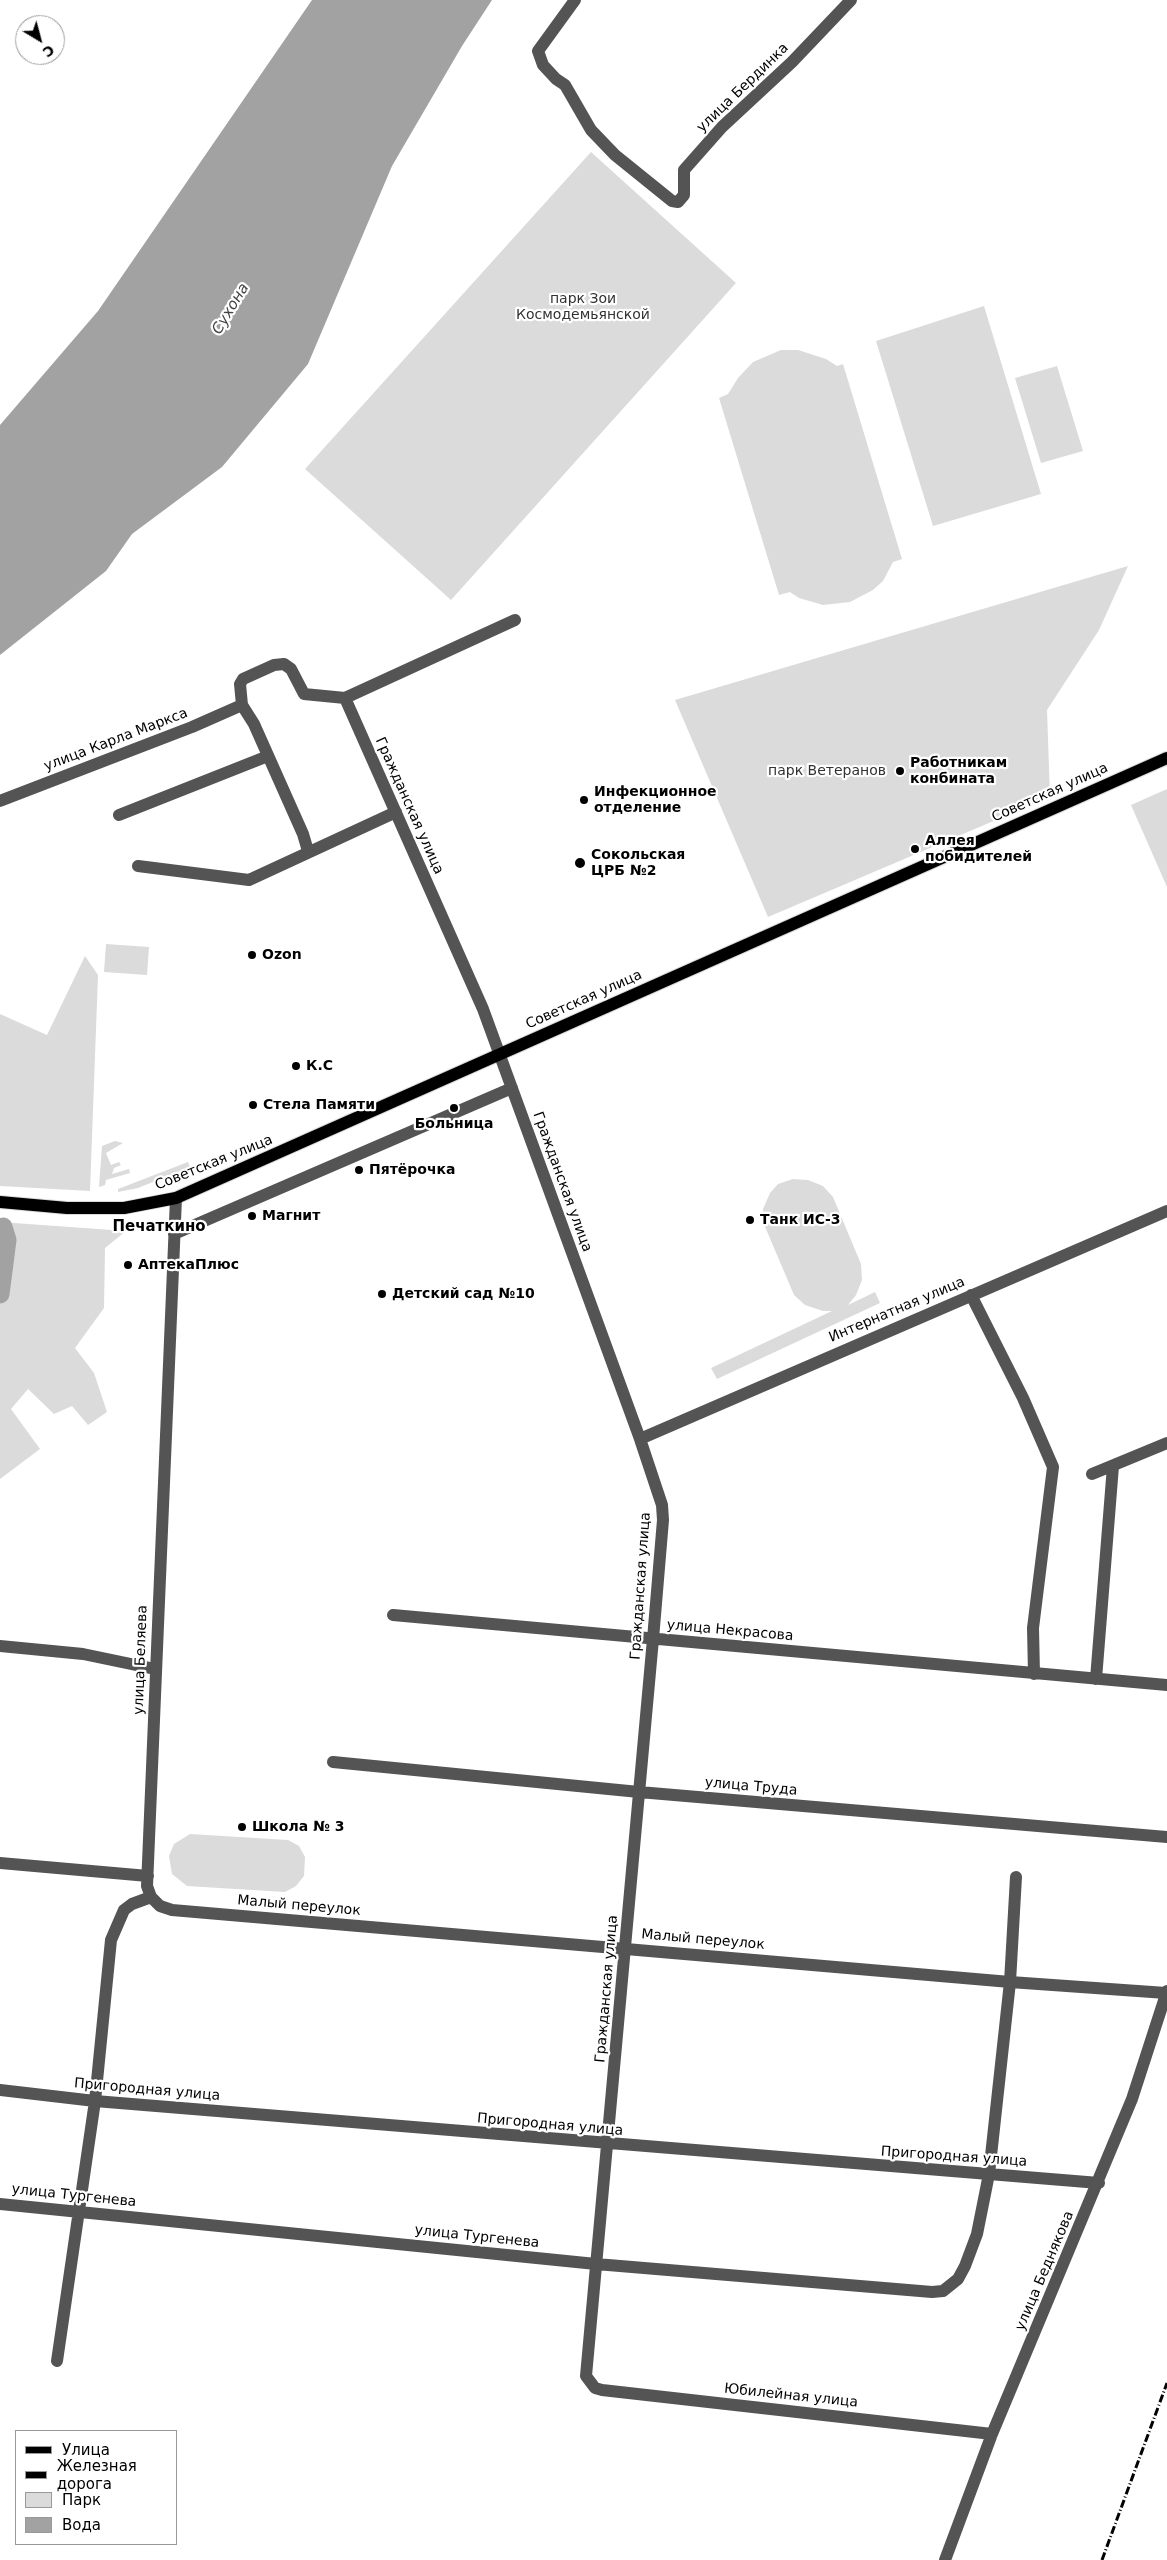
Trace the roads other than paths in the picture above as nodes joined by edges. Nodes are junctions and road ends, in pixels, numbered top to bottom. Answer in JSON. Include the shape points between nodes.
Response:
{"nodes":[{"id":1,"x":575,"y":0,"type":"edge"},
{"id":2,"x":851,"y":0,"type":"edge"},
{"id":3,"x":515,"y":620,"type":"dead end"},
{"id":4,"x":345,"y":698,"type":"junction"},
{"id":5,"x":242,"y":705,"type":"junction"},
{"id":6,"x":268,"y":756,"type":"junction"},
{"id":7,"x":1167,"y":758,"type":"edge"},
{"id":8,"x":0,"y":801,"type":"edge"},
{"id":9,"x":396,"y":812,"type":"junction"},
{"id":10,"x":119,"y":815,"type":"dead end"},
{"id":11,"x":308,"y":851,"type":"junction"},
{"id":12,"x":138,"y":866,"type":"dead end"},
{"id":13,"x":499,"y":1054,"type":"junction"},
{"id":14,"x":512,"y":1088,"type":"junction"},
{"id":15,"x":176,"y":1198,"type":"junction"},
{"id":16,"x":0,"y":1202,"type":"edge"},
{"id":17,"x":1167,"y":1211,"type":"edge"},
{"id":18,"x":174,"y":1234,"type":"junction"},
{"id":19,"x":971,"y":1295,"type":"junction"},
{"id":20,"x":640,"y":1439,"type":"junction"},
{"id":21,"x":1167,"y":1443,"type":"edge"},
{"id":22,"x":1113,"y":1466,"type":"junction"},
{"id":23,"x":1092,"y":1474,"type":"dead end"},
{"id":24,"x":393,"y":1615,"type":"dead end"},
{"id":25,"x":653,"y":1639,"type":"junction"},
{"id":26,"x":0,"y":1646,"type":"edge"},
{"id":27,"x":155,"y":1669,"type":"junction"},
{"id":28,"x":1034,"y":1674,"type":"junction"},
{"id":29,"x":1096,"y":1679,"type":"junction"},
{"id":30,"x":1167,"y":1685,"type":"edge"},
{"id":31,"x":333,"y":1762,"type":"dead end"},
{"id":32,"x":639,"y":1792,"type":"junction"},
{"id":33,"x":1167,"y":1837,"type":"edge"},
{"id":34,"x":0,"y":1863,"type":"edge"},
{"id":35,"x":148,"y":1876,"type":"junction"},
{"id":36,"x":1016,"y":1877,"type":"dead end"},
{"id":37,"x":151,"y":1897,"type":"junction"},
{"id":38,"x":625,"y":1949,"type":"junction"},
{"id":39,"x":1010,"y":1982,"type":"junction"},
{"id":40,"x":1167,"y":1992,"type":"edge"},
{"id":41,"x":0,"y":2090,"type":"edge"},
{"id":42,"x":95,"y":2102,"type":"junction"},
{"id":43,"x":608,"y":2145,"type":"junction"},
{"id":44,"x":989,"y":2174,"type":"junction"},
{"id":45,"x":1099,"y":2183,"type":"junction"},
{"id":46,"x":0,"y":2204,"type":"edge"},
{"id":47,"x":80,"y":2212,"type":"junction"},
{"id":48,"x":596,"y":2264,"type":"junction"},
{"id":49,"x":57,"y":2361,"type":"dead end"},
{"id":50,"x":590,"y":2383,"type":"joint"},
{"id":51,"x":992,"y":2434,"type":"junction"},
{"id":52,"x":944,"y":2560,"type":"edge"}],
"edges":[{"from":1,"to":2,"type":"street","name":"улица Бердинка","via":[[538,52],[544,65],[565,86],[592,130],[615,155],[672,201],[678,202],[684,195],[684,170],[722,127],[792,62]]},
{"from":3,"to":4,"type":"street"},
{"from":4,"to":5,"type":"street","via":[[304,694],[291,669],[280,664],[243,680],[240,684]]},
{"from":4,"to":9,"type":"street","name":"Гражданская улица"},
{"from":5,"to":6,"type":"street"},
{"from":5,"to":8,"type":"street","name":"улица Карла Маркса"},
{"from":6,"to":10,"type":"street"},
{"from":6,"to":11,"type":"street"},
{"from":7,"to":13,"type":"main road","name":"Советская улица"},
{"from":9,"to":11,"type":"street"},
{"from":9,"to":13,"type":"street","name":"Гражданская улица","via":[[483,1008]]},
{"from":11,"to":12,"type":"street","via":[[249,880]]},
{"from":13,"to":14,"type":"street","name":"Гражданская улица"},
{"from":13,"to":15,"type":"main road","name":"Советская улица"},
{"from":14,"to":18,"type":"street"},
{"from":14,"to":20,"type":"street","name":"Гражданская улица"},
{"from":15,"to":16,"type":"main road","name":"Советская улица","via":[[124,1208],[67,1208]]},
{"from":15,"to":18,"type":"street","name":"улица Беляева"},
{"from":17,"to":19,"type":"street","name":"Интернатная улица"},
{"from":18,"to":27,"type":"street","name":"улица Беляева"},
{"from":19,"to":20,"type":"street","name":"Интернатная улица"},
{"from":19,"to":28,"type":"street","via":[[1023,1398],[1053,1467],[1034,1628]]},
{"from":20,"to":25,"type":"street","name":"Гражданская улица","via":[[658,1490],[663,1520]]},
{"from":21,"to":22,"type":"street"},
{"from":22,"to":23,"type":"street"},
{"from":22,"to":29,"type":"street"},
{"from":24,"to":25,"type":"street","name":"улица Некрасова"},
{"from":25,"to":28,"type":"street","name":"улица Некрасова"},
{"from":25,"to":32,"type":"street","name":"Гражданская улица"},
{"from":26,"to":27,"type":"street","via":[[83,1654]]},
{"from":27,"to":35,"type":"street","name":"улица Беляева"},
{"from":28,"to":29,"type":"street","name":"улица Некрасова"},
{"from":29,"to":30,"type":"street","name":"улица Некрасова"},
{"from":31,"to":32,"type":"street","name":"улица Труда"},
{"from":32,"to":33,"type":"street","name":"улица Труда"},
{"from":32,"to":38,"type":"street","name":"Гражданская улица"},
{"from":34,"to":35,"type":"street"},
{"from":35,"to":37,"type":"street","name":"улица Беляева"},
{"from":36,"to":39,"type":"street"},
{"from":37,"to":38,"type":"street","name":"Малый переулок","via":[[160,1906],[172,1910]]},
{"from":37,"to":42,"type":"street","via":[[124,1910],[111,1940]]},
{"from":38,"to":39,"type":"street","name":"Малый переулок"},
{"from":38,"to":43,"type":"street","name":"Гражданская улица"},
{"from":39,"to":40,"type":"street","name":"Малый переулок"},
{"from":39,"to":44,"type":"street"},
{"from":40,"to":45,"type":"street","name":"улица Беднякова","via":[[1132,2099]]},
{"from":41,"to":42,"type":"street","name":"Пригородная улица"},
{"from":42,"to":43,"type":"street","name":"Пригородная улица"},
{"from":42,"to":47,"type":"street"},
{"from":43,"to":44,"type":"street","name":"Пригородная улица"},
{"from":43,"to":48,"type":"street","name":"Гражданская улица"},
{"from":44,"to":45,"type":"street","name":"Пригородная улица"},
{"from":44,"to":48,"type":"street","name":"улица Тургенева","via":[[977,2234],[965,2266],[950,2287],[932,2292]]},
{"from":45,"to":51,"type":"street","name":"улица Беднякова"},
{"from":46,"to":47,"type":"street","name":"улица Тургенева"},
{"from":47,"to":48,"type":"street","name":"улица Тургенева"},
{"from":47,"to":49,"type":"street","via":[[76,2219]]},
{"from":48,"to":50,"type":"street","name":"Гражданская улица","via":[[586,2368]]},
{"from":50,"to":51,"type":"street","name":"Юбилейная улица","via":[[602,2390]]},
{"from":51,"to":52,"type":"street","name":"улица Беднякова"}]}
